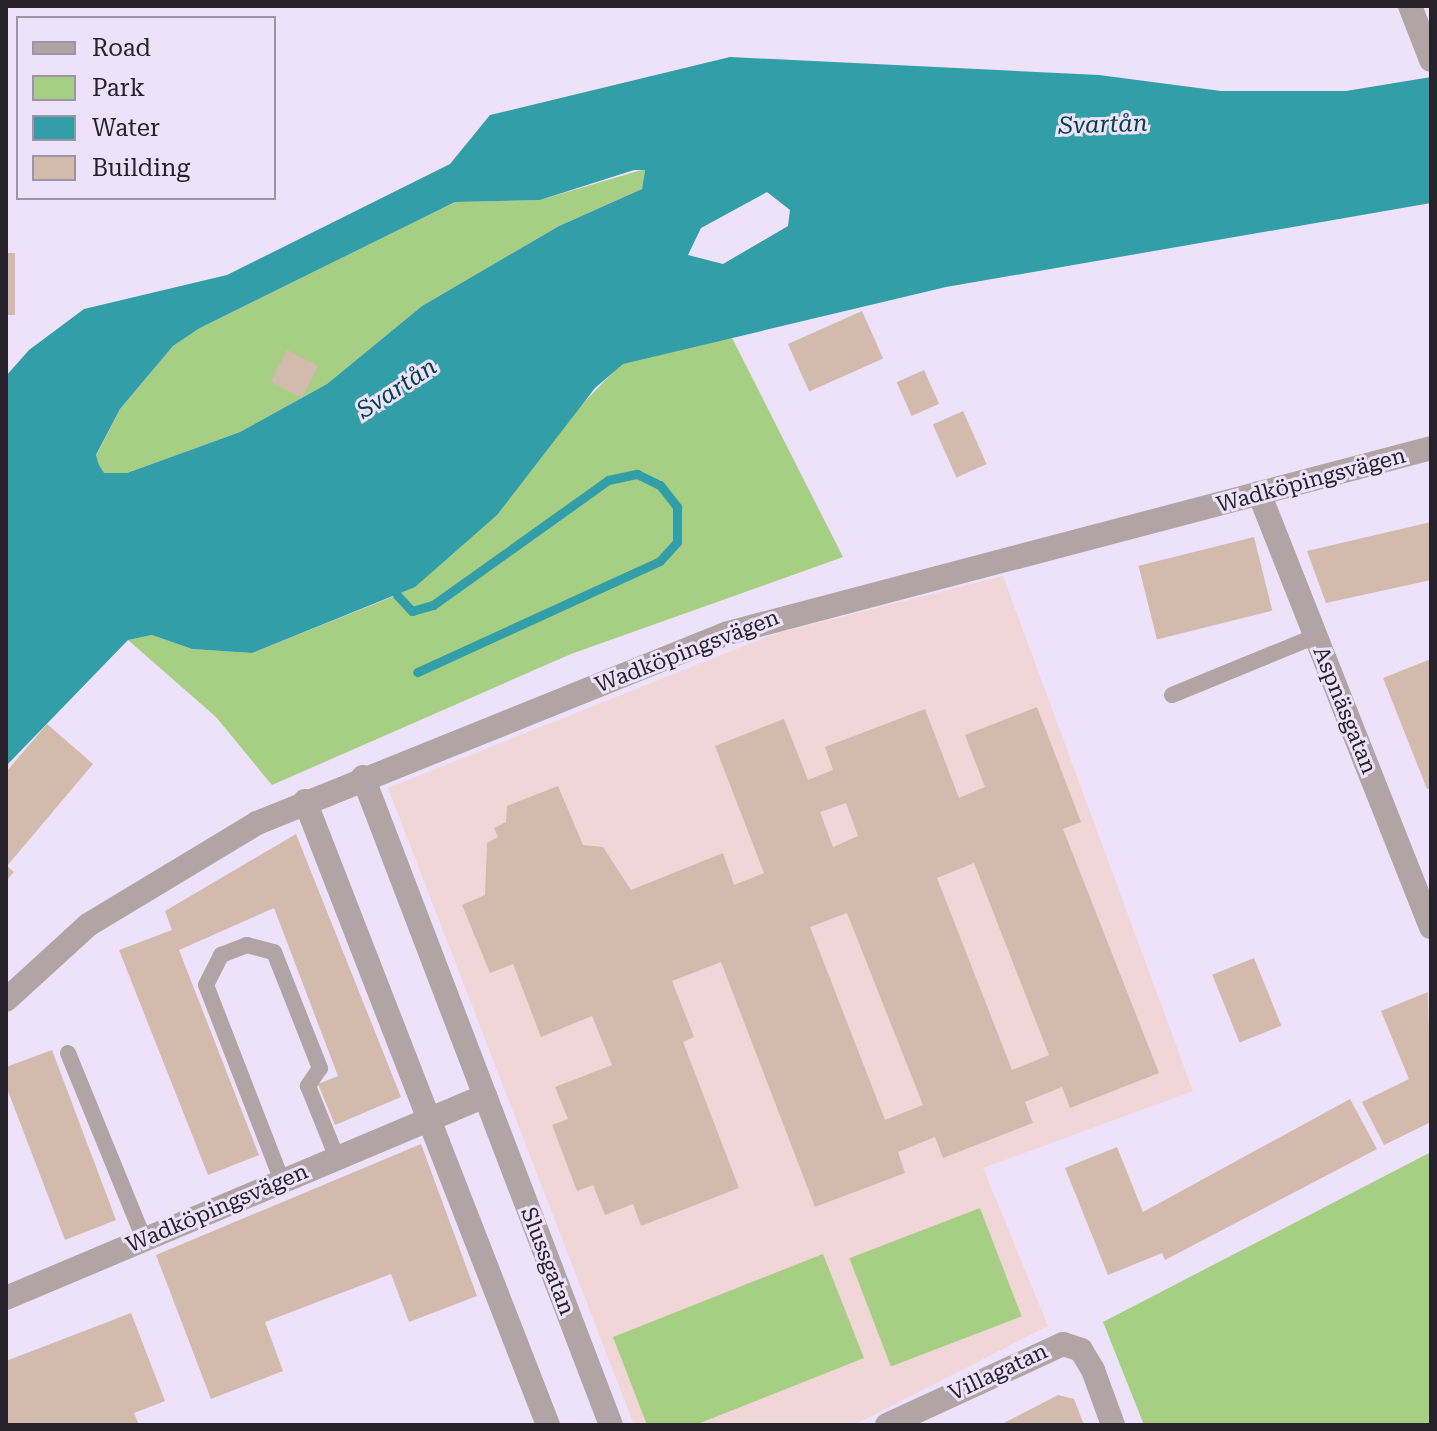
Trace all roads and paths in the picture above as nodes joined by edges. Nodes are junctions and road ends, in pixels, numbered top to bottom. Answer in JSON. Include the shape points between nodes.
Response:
{"nodes":[{"id":1,"x":1412,"y":9,"type":"edge"},
{"id":2,"x":1431,"y":60,"type":"edge"},
{"id":3,"x":1431,"y":448,"type":"edge"},
{"id":4,"x":1259,"y":493,"type":"junction"},
{"id":5,"x":1316,"y":636,"type":"junction"},
{"id":6,"x":1172,"y":695,"type":"dead end"},
{"id":7,"x":363,"y":777,"type":"junction"},
{"id":8,"x":305,"y":801,"type":"junction"},
{"id":9,"x":1431,"y":927,"type":"edge"},
{"id":10,"x":6,"y":1000,"type":"edge"},
{"id":11,"x":68,"y":1053,"type":"dead end"},
{"id":12,"x":485,"y":1096,"type":"junction"},
{"id":13,"x":428,"y":1119,"type":"junction"},
{"id":14,"x":337,"y":1158,"type":"junction"},
{"id":15,"x":282,"y":1181,"type":"junction"},
{"id":16,"x":144,"y":1239,"type":"junction"},
{"id":17,"x":7,"y":1294,"type":"edge"},
{"id":18,"x":548,"y":1425,"type":"edge"},
{"id":19,"x":611,"y":1425,"type":"edge"},
{"id":20,"x":887,"y":1425,"type":"edge"},
{"id":21,"x":1113,"y":1425,"type":"edge"}],
"edges":[{"from":1,"to":2,"type":"street"},
{"from":3,"to":4,"type":"street","name":"Wadköpingsvägen"},
{"from":4,"to":5,"type":"street","name":"Aspnäsgatan"},
{"from":4,"to":7,"type":"street","name":"Wadköpingsvägen","via":[[785,613]]},
{"from":5,"to":6,"type":"lane"},
{"from":5,"to":9,"type":"street","name":"Aspnäsgatan"},
{"from":7,"to":8,"type":"street","name":"Wadköpingsvägen"},
{"from":7,"to":12,"type":"street","name":"Slussgatan"},
{"from":8,"to":10,"type":"street","name":"Wadköpingsvägen","via":[[129,897]]},
{"from":8,"to":13,"type":"street"},
{"from":11,"to":16,"type":"lane"},
{"from":12,"to":13,"type":"street"},
{"from":12,"to":19,"type":"street","name":"Slussgatan"},
{"from":13,"to":14,"type":"street","name":"Wadköpingsvägen"},
{"from":13,"to":18,"type":"street"},
{"from":14,"to":15,"type":"street","name":"Wadköpingsvägen"},
{"from":14,"to":15,"type":"lane","via":[[308,1086],[320,1068],[274,952],[247,945],[221,955],[206,985]]},
{"from":15,"to":16,"type":"street","name":"Wadköpingsvägen"},
{"from":16,"to":17,"type":"street","name":"Wadköpingsvägen"},
{"from":20,"to":21,"type":"street","name":"Villagatan","via":[[1063,1344],[1081,1350]]}]}
